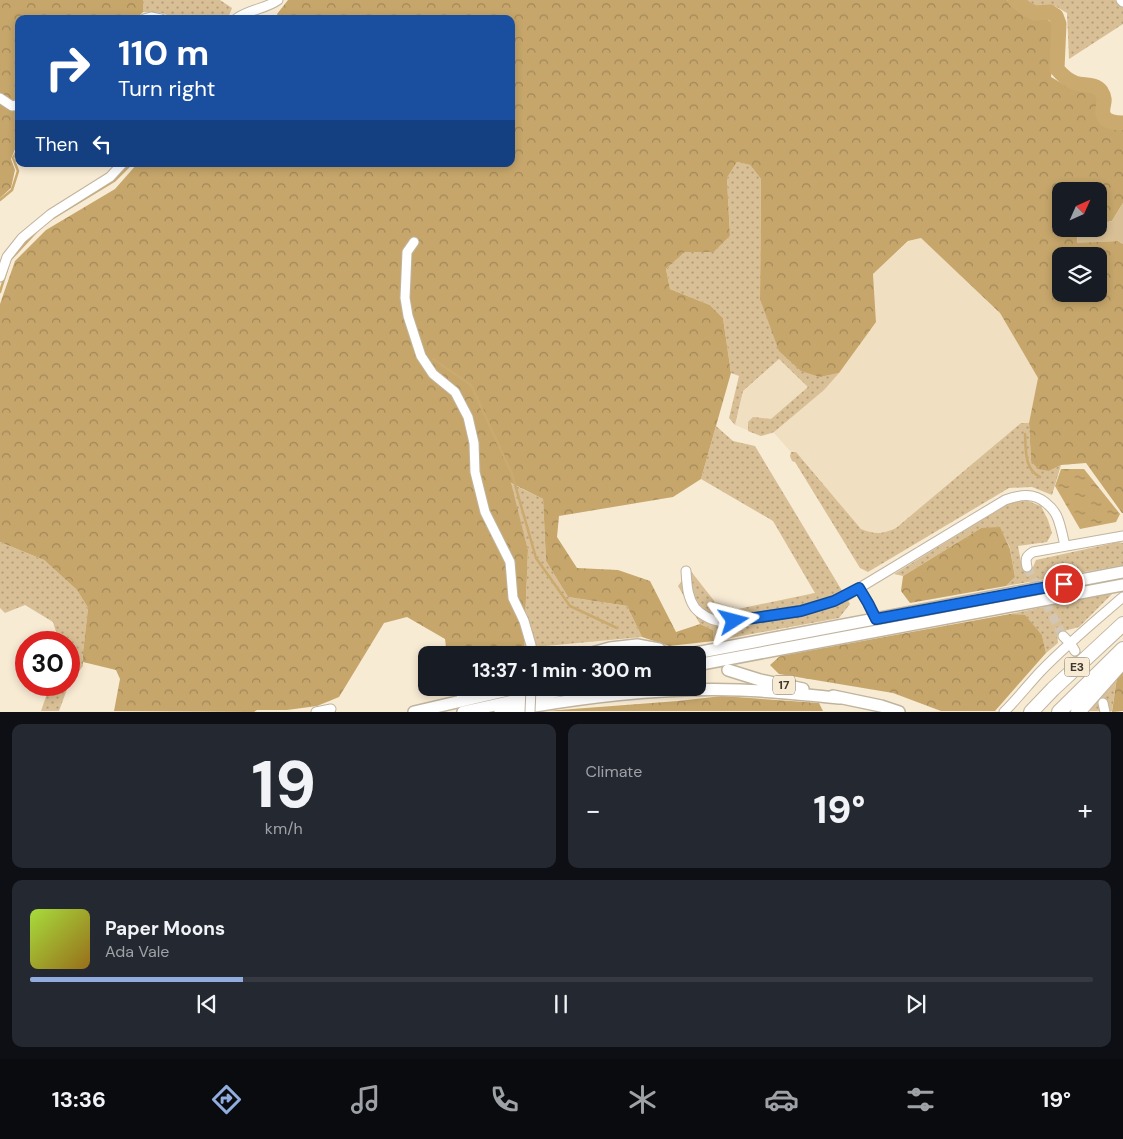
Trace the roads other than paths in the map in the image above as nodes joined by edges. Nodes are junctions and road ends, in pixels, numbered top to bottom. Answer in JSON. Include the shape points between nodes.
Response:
{"nodes":[{"id":1,"x":278,"y":0,"type":"edge"},
{"id":2,"x":242,"y":15,"type":"edge"},
{"id":3,"x":0,"y":98,"type":"edge"},
{"id":4,"x":15,"y":106,"type":"edge"},
{"id":5,"x":119,"y":167,"type":"edge"},
{"id":6,"x":414,"y":242,"type":"dead end"},
{"id":7,"x":0,"y":277,"type":"edge"},
{"id":8,"x":1123,"y":536,"type":"edge"},
{"id":9,"x":1065,"y":546,"type":"junction"},
{"id":10,"x":1026,"y":567,"type":"dead end"},
{"id":11,"x":686,"y":571,"type":"dead end"},
{"id":12,"x":1121,"y":573,"type":"edge"},
{"id":13,"x":1123,"y":585,"type":"edge"},
{"id":14,"x":859,"y":588,"type":"junction"},
{"id":15,"x":1123,"y":597,"type":"edge"},
{"id":16,"x":876,"y":619,"type":"junction"},
{"id":17,"x":1123,"y":624,"type":"edge"},
{"id":18,"x":1063,"y":636,"type":"tunnel mouth"},
{"id":19,"x":531,"y":646,"type":"edge"},
{"id":20,"x":627,"y":646,"type":"edge"},
{"id":21,"x":642,"y":646,"type":"edge"},
{"id":22,"x":1072,"y":647,"type":"junction"},
{"id":23,"x":1123,"y":648,"type":"edge"},
{"id":24,"x":706,"y":651,"type":"edge"},
{"id":25,"x":1123,"y":661,"type":"edge"},
{"id":26,"x":706,"y":662,"type":"edge"},
{"id":27,"x":728,"y":670,"type":"dead end"},
{"id":28,"x":458,"y":696,"type":"edge"},
{"id":29,"x":481,"y":696,"type":"edge"},
{"id":30,"x":531,"y":696,"type":"edge"},
{"id":31,"x":536,"y":696,"type":"edge"},
{"id":32,"x":839,"y":698,"type":"junction"},
{"id":33,"x":332,"y":709,"type":"dead end"},
{"id":34,"x":419,"y":710,"type":"edge"},
{"id":35,"x":316,"y":712,"type":"edge"},
{"id":36,"x":463,"y":712,"type":"edge"},
{"id":37,"x":500,"y":712,"type":"edge"},
{"id":38,"x":530,"y":712,"type":"edge"},
{"id":39,"x":899,"y":712,"type":"edge"},
{"id":40,"x":1004,"y":712,"type":"edge"},
{"id":41,"x":1031,"y":712,"type":"edge"},
{"id":42,"x":1059,"y":712,"type":"edge"},
{"id":43,"x":1078,"y":712,"type":"edge"}],
"edges":[{"from":1,"to":2,"type":"street"},
{"from":3,"to":4,"type":"street"},
{"from":5,"to":7,"type":"street","via":[[110,177],[51,214],[22,238],[7,257]]},
{"from":6,"to":19,"type":"street","via":[[407,252],[405,298],[408,316],[421,356],[433,374],[455,392],[468,417],[474,443],[475,472],[485,512],[510,562],[513,598]]},
{"from":8,"to":9,"type":"street"},
{"from":9,"to":10,"type":"street","via":[[1027,555]]},
{"from":9,"to":14,"type":"street","via":[[1058,517],[1051,508],[1041,499],[1030,495],[1018,496],[1005,500]]},
{"from":11,"to":14,"type":"street","via":[[689,598],[696,609],[716,620],[734,621],[801,611],[834,601]]},
{"from":12,"to":16,"type":"main road"},
{"from":13,"to":26,"type":"main road"},
{"from":14,"to":16,"type":"street"},
{"from":15,"to":22,"type":"street"},
{"from":16,"to":24,"type":"main road"},
{"from":17,"to":41,"type":"highway","number":"E3"},
{"from":18,"to":22,"type":"street"},
{"from":20,"to":21,"type":"main road"},
{"from":22,"to":40,"type":"street","via":[[1040,672]]},
{"from":23,"to":42,"type":"highway","number":"E3"},
{"from":25,"to":43,"type":"highway"},
{"from":27,"to":32,"type":"main road","number":"17"},
{"from":28,"to":34,"type":"main road"},
{"from":29,"to":34,"type":"main road"},
{"from":30,"to":38,"type":"street","bridge":true},
{"from":31,"to":36,"type":"main road"},
{"from":32,"to":37,"type":"main road","number":"17","via":[[696,690],[565,700]]},
{"from":32,"to":39,"type":"main road","number":"17"},
{"from":33,"to":35,"type":"street"}]}
